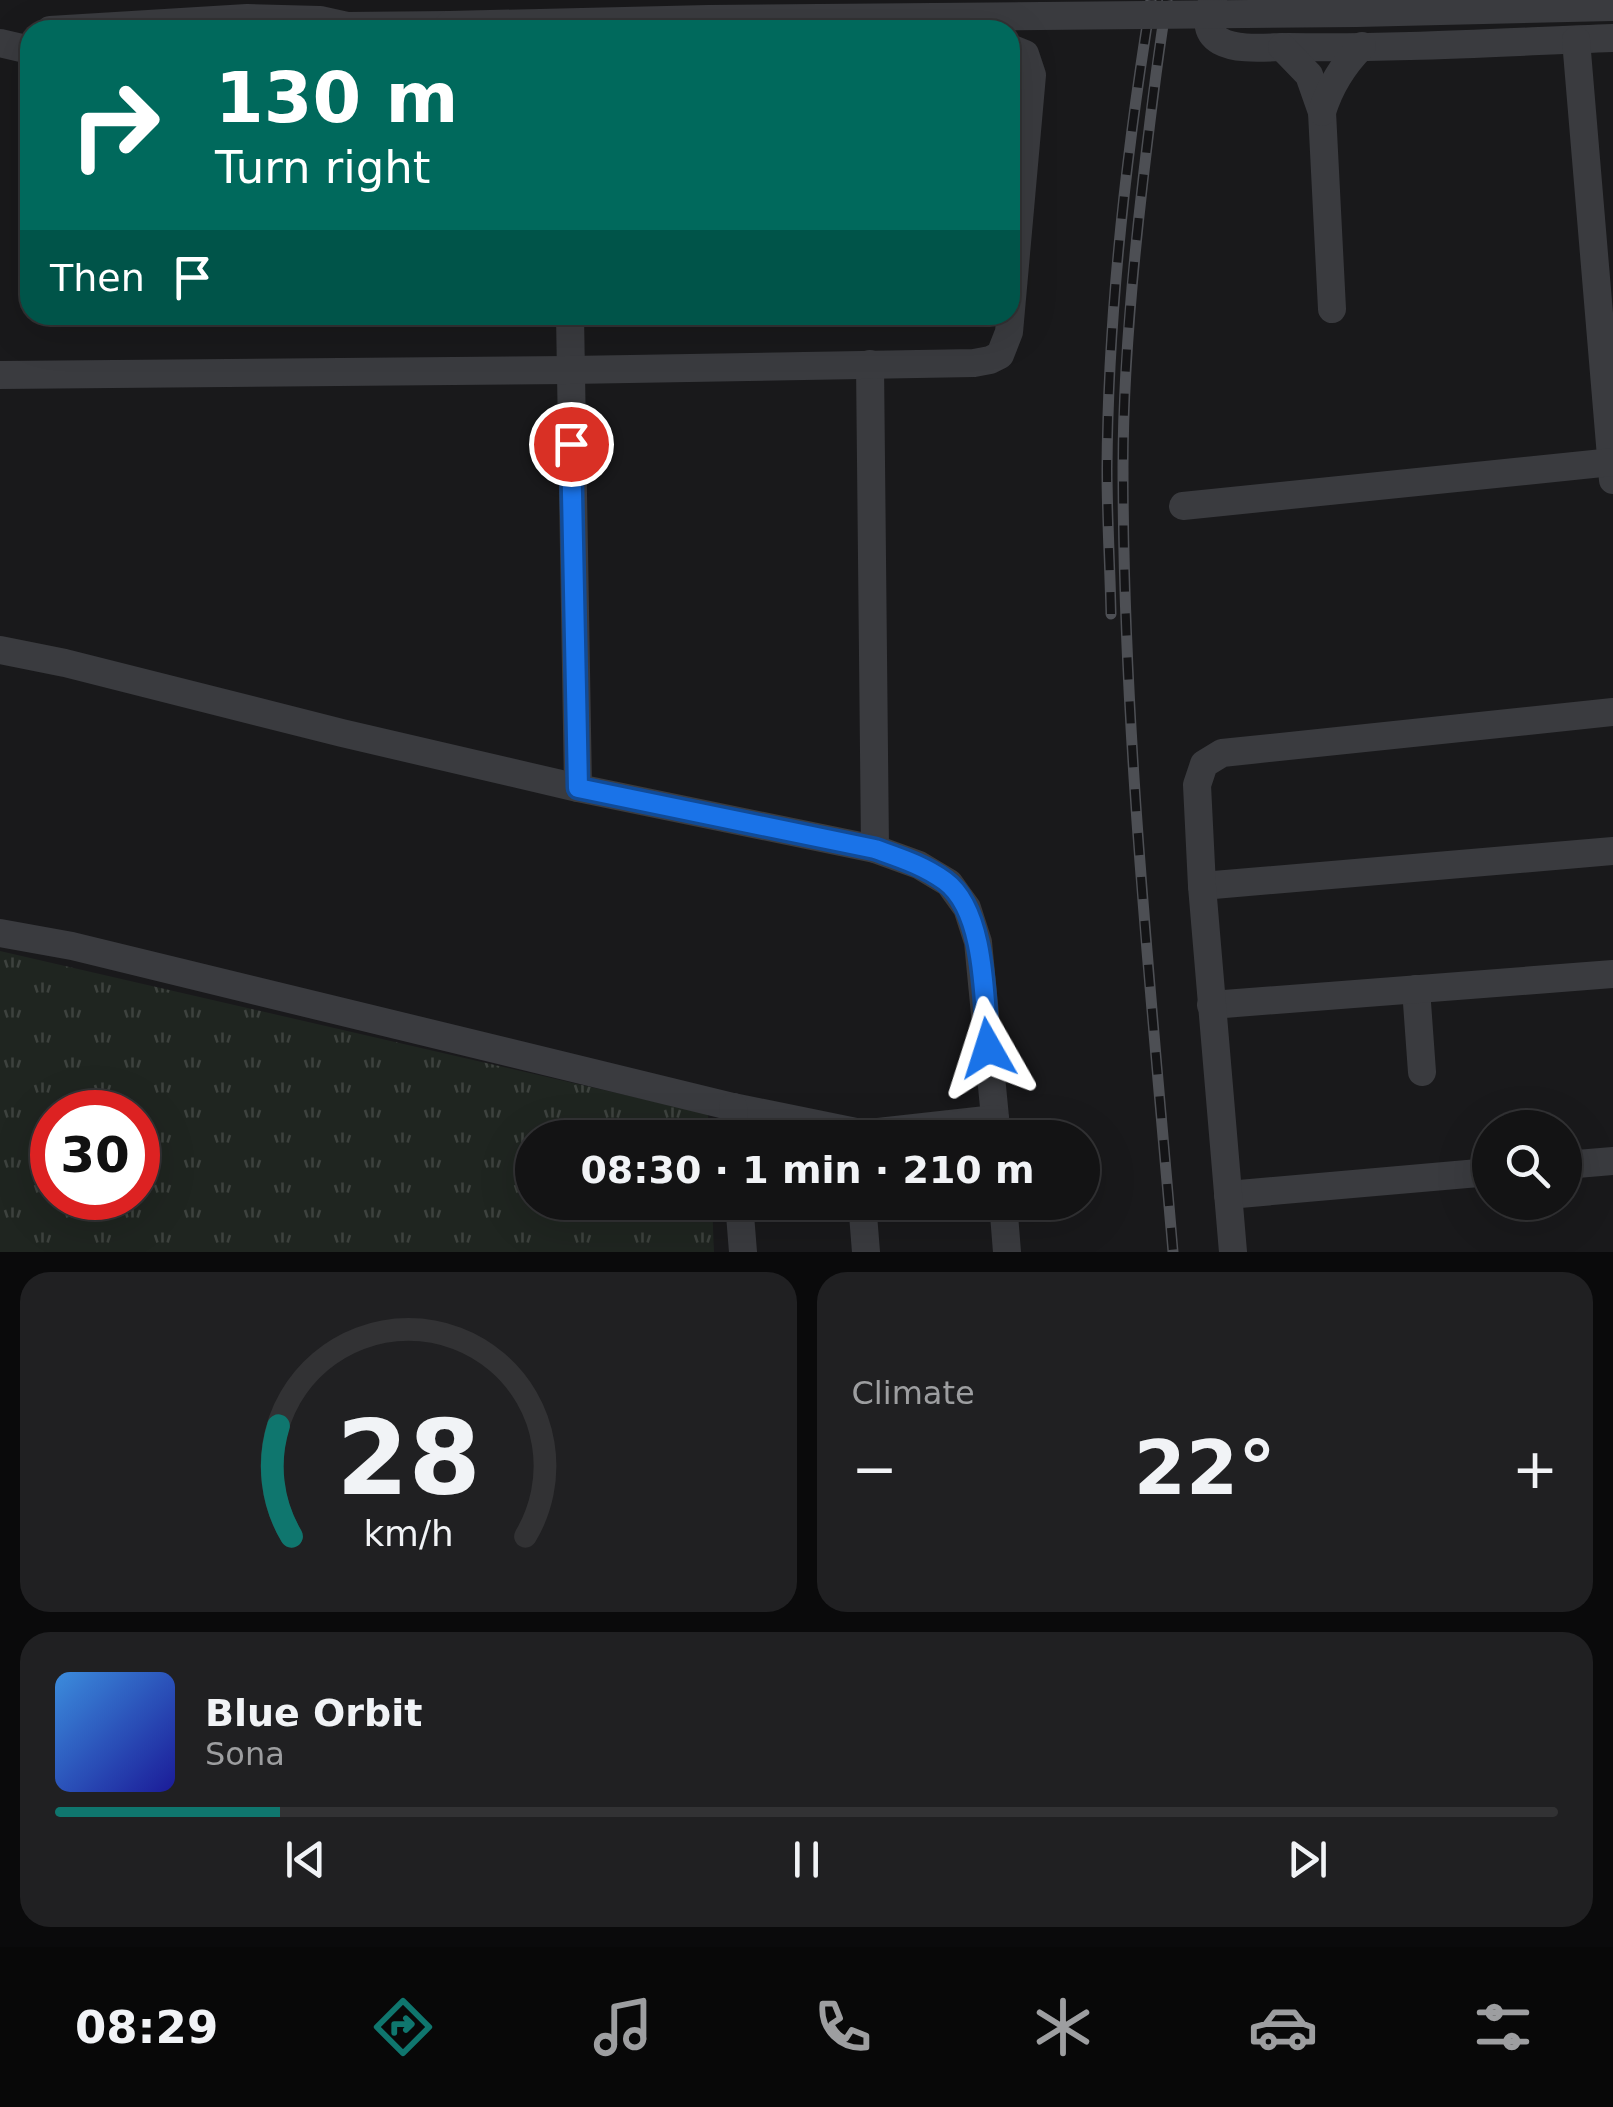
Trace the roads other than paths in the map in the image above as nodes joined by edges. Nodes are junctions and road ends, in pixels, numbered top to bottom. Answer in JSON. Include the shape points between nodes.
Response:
{"nodes":[{"id":1,"x":1212,"y":0,"type":"edge"},
{"id":2,"x":1613,"y":7,"type":"edge"},
{"id":3,"x":171,"y":18,"type":"edge"},
{"id":4,"x":320,"y":20,"type":"edge"},
{"id":5,"x":689,"y":20,"type":"edge"},
{"id":6,"x":1613,"y":38,"type":"edge"},
{"id":7,"x":1576,"y":40,"type":"junction"},
{"id":8,"x":1362,"y":46,"type":"junction"},
{"id":9,"x":1282,"y":47,"type":"junction"},
{"id":10,"x":1020,"y":52,"type":"edge"},
{"id":11,"x":1322,"y":112,"type":"junction"},
{"id":12,"x":1601,"y":197,"type":"edge"},
{"id":13,"x":1020,"y":209,"type":"edge"},
{"id":14,"x":1332,"y":309,"type":"dead end"},
{"id":15,"x":570,"y":325,"type":"edge"},
{"id":16,"x":1010,"y":325,"type":"edge"},
{"id":17,"x":1606,"y":330,"type":"edge"},
{"id":18,"x":870,"y":364,"type":"junction"},
{"id":19,"x":570,"y":370,"type":"junction"},
{"id":20,"x":0,"y":375,"type":"edge"},
{"id":21,"x":1612,"y":468,"type":"edge"},
{"id":22,"x":1184,"y":506,"type":"dead end"},
{"id":23,"x":0,"y":650,"type":"edge"},
{"id":24,"x":1613,"y":712,"type":"edge"},
{"id":25,"x":578,"y":788,"type":"junction"},
{"id":26,"x":875,"y":849,"type":"junction"},
{"id":27,"x":1613,"y":851,"type":"edge"},
{"id":28,"x":1202,"y":886,"type":"junction"},
{"id":29,"x":0,"y":933,"type":"edge"},
{"id":30,"x":1613,"y":974,"type":"edge"},
{"id":31,"x":1416,"y":989,"type":"junction"},
{"id":32,"x":1211,"y":1005,"type":"junction"},
{"id":33,"x":1422,"y":1072,"type":"dead end"},
{"id":34,"x":733,"y":1108,"type":"junction"},
{"id":35,"x":734,"y":1120,"type":"edge"},
{"id":36,"x":790,"y":1120,"type":"edge"},
{"id":37,"x":995,"y":1120,"type":"edge"},
{"id":38,"x":1613,"y":1161,"type":"edge"},
{"id":39,"x":1582,"y":1164,"type":"edge"},
{"id":40,"x":1472,"y":1174,"type":"edge"},
{"id":41,"x":1228,"y":1195,"type":"junction"},
{"id":42,"x":740,"y":1220,"type":"edge"},
{"id":43,"x":863,"y":1220,"type":"edge"},
{"id":44,"x":1004,"y":1220,"type":"edge"},
{"id":45,"x":742,"y":1252,"type":"edge"},
{"id":46,"x":866,"y":1252,"type":"edge"},
{"id":47,"x":1007,"y":1252,"type":"edge"},
{"id":48,"x":1233,"y":1252,"type":"edge"}],
"edges":[{"from":1,"to":9,"type":"street","via":[[1209,28],[1222,43]]},
{"from":2,"to":5,"type":"street","bridge":true},
{"from":3,"to":4,"type":"street"},
{"from":6,"to":7,"type":"street"},
{"from":7,"to":8,"type":"street"},
{"from":7,"to":12,"type":"street"},
{"from":8,"to":9,"type":"street"},
{"from":8,"to":11,"type":"street","via":[[1336,78]]},
{"from":9,"to":11,"type":"street","via":[[1309,76]]},
{"from":10,"to":13,"type":"street","via":[[1032,75]]},
{"from":11,"to":14,"type":"street"},
{"from":12,"to":17,"type":"street"},
{"from":15,"to":19,"type":"street"},
{"from":16,"to":18,"type":"street","via":[[1000,355],[990,360]]},
{"from":17,"to":21,"type":"street"},
{"from":18,"to":19,"type":"street"},
{"from":18,"to":26,"type":"street"},
{"from":19,"to":20,"type":"street"},
{"from":19,"to":25,"type":"street"},
{"from":21,"to":22,"type":"street"},
{"from":23,"to":25,"type":"street"},
{"from":24,"to":28,"type":"street","via":[[1222,753],[1204,764],[1197,785]]},
{"from":25,"to":26,"type":"street"},
{"from":26,"to":37,"type":"street","via":[[949,883],[967,908],[978,942]]},
{"from":27,"to":28,"type":"street"},
{"from":28,"to":32,"type":"street"},
{"from":29,"to":34,"type":"street"},
{"from":30,"to":31,"type":"street"},
{"from":31,"to":32,"type":"street"},
{"from":31,"to":33,"type":"street"},
{"from":32,"to":41,"type":"street"},
{"from":34,"to":35,"type":"street"},
{"from":34,"to":36,"type":"street"},
{"from":38,"to":39,"type":"street"},
{"from":40,"to":41,"type":"street"},
{"from":41,"to":48,"type":"street"},
{"from":42,"to":45,"type":"street"},
{"from":43,"to":46,"type":"street"},
{"from":44,"to":47,"type":"street"}]}
